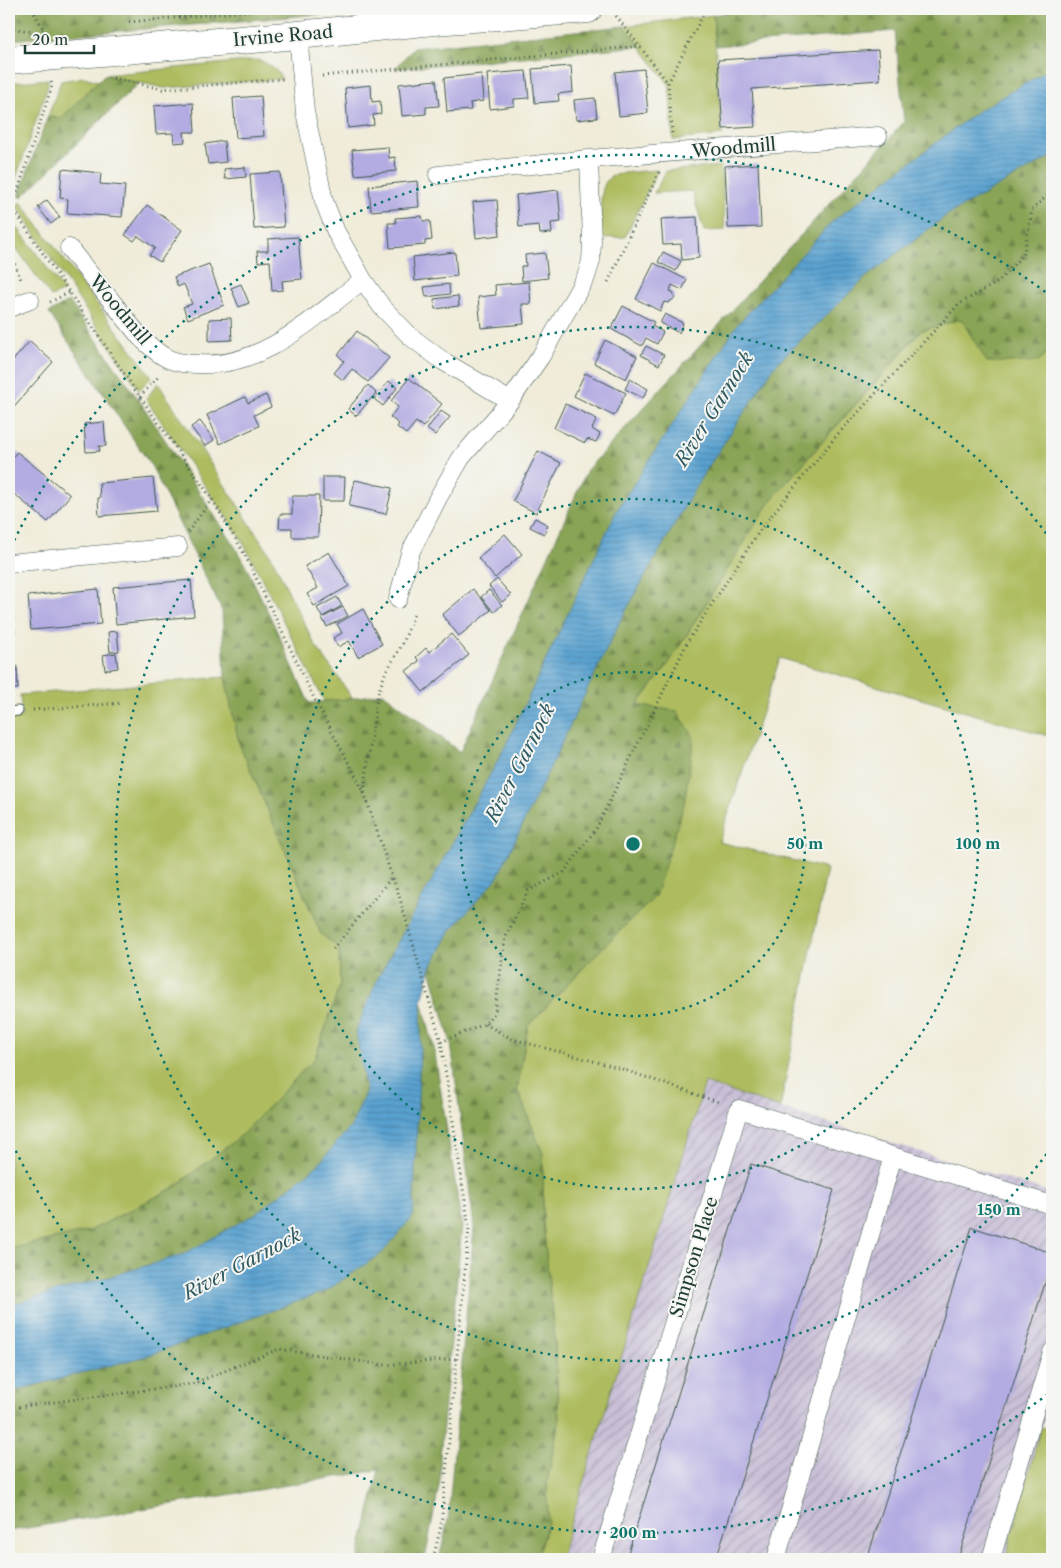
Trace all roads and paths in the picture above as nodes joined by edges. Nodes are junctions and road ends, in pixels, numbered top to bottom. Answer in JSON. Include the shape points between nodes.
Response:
{"nodes":[{"id":1,"x":32,"y":9,"type":"edge"},
{"id":2,"x":588,"y":9,"type":"edge"},
{"id":3,"x":610,"y":9,"type":"edge"},
{"id":4,"x":706,"y":9,"type":"edge"},
{"id":5,"x":433,"y":15,"type":"edge"},
{"id":6,"x":9,"y":27,"type":"edge"},
{"id":7,"x":298,"y":35,"type":"junction"},
{"id":8,"x":641,"y":46,"type":"junction"},
{"id":9,"x":9,"y":60,"type":"edge"},
{"id":10,"x":112,"y":77,"type":"dead end"},
{"id":11,"x":302,"y":78,"type":"junction"},
{"id":12,"x":668,"y":83,"type":"junction"},
{"id":13,"x":878,"y":136,"type":"dead end"},
{"id":14,"x":671,"y":154,"type":"junction"},
{"id":15,"x":590,"y":159,"type":"junction"},
{"id":16,"x":438,"y":175,"type":"dead end"},
{"id":17,"x":1052,"y":191,"type":"edge"},
{"id":18,"x":9,"y":203,"type":"edge"},
{"id":19,"x":69,"y":248,"type":"dead end"},
{"id":20,"x":9,"y":250,"type":"edge"},
{"id":21,"x":586,"y":277,"type":"junction"},
{"id":22,"x":363,"y":280,"type":"junction"},
{"id":23,"x":30,"y":300,"type":"joint"},
{"id":24,"x":9,"y":308,"type":"edge"},
{"id":25,"x":172,"y":361,"type":"junction"},
{"id":26,"x":140,"y":397,"type":"junction"},
{"id":27,"x":510,"y":401,"type":"junction"},
{"id":28,"x":212,"y":499,"type":"junction"},
{"id":29,"x":178,"y":547,"type":"joint"},
{"id":30,"x":9,"y":563,"type":"edge"},
{"id":31,"x":398,"y":599,"type":"joint"},
{"id":32,"x":122,"y":703,"type":"dead end"},
{"id":33,"x":13,"y":711,"type":"edge"},
{"id":34,"x":364,"y":792,"type":"junction"},
{"id":35,"x":392,"y":876,"type":"junction"},
{"id":36,"x":333,"y":949,"type":"dead end"},
{"id":37,"x":485,"y":1024,"type":"junction"},
{"id":38,"x":441,"y":1042,"type":"junction"},
{"id":39,"x":739,"y":1109,"type":"junction"},
{"id":40,"x":893,"y":1156,"type":"junction"},
{"id":41,"x":1052,"y":1206,"type":"edge"},
{"id":42,"x":1052,"y":1352,"type":"edge"},
{"id":43,"x":456,"y":1359,"type":"junction"},
{"id":44,"x":9,"y":1408,"type":"edge"},
{"id":45,"x":434,"y":1559,"type":"edge"},
{"id":46,"x":601,"y":1559,"type":"edge"},
{"id":47,"x":776,"y":1559,"type":"edge"},
{"id":48,"x":992,"y":1559,"type":"edge"}],
"edges":[{"from":1,"to":6,"type":"path","via":[[44,30]]},
{"from":2,"to":5,"type":"main road","name":"Irvine Road"},
{"from":3,"to":8,"type":"path"},
{"from":4,"to":12,"type":"path"},
{"from":5,"to":7,"type":"main road","name":"Irvine Road"},
{"from":7,"to":9,"type":"main road","name":"Irvine Road"},
{"from":7,"to":11,"type":"street"},
{"from":8,"to":11,"type":"path"},
{"from":8,"to":12,"type":"path"},
{"from":10,"to":11,"type":"path","via":[[162,88]]},
{"from":11,"to":22,"type":"street","via":[[304,112],[324,201],[336,232]]},
{"from":12,"to":14,"type":"path"},
{"from":13,"to":14,"type":"street","name":"Woodmill"},
{"from":14,"to":15,"type":"street","name":"Woodmill"},
{"from":14,"to":21,"type":"path","via":[[606,286]]},
{"from":15,"to":16,"type":"street","name":"Woodmill"},
{"from":15,"to":21,"type":"street","via":[[592,242]]},
{"from":17,"to":37,"type":"path","via":[[1032,210],[1024,252],[998,282],[959,304],[838,434],[762,526],[688,641],[596,829],[564,872],[528,891],[505,938],[495,1012]]},
{"from":18,"to":26,"type":"path"},
{"from":19,"to":25,"type":"street","name":"Woodmill","via":[[141,338]]},
{"from":20,"to":23,"type":"path"},
{"from":21,"to":27,"type":"street","via":[[541,356]]},
{"from":22,"to":25,"type":"street","name":"Woodmill","via":[[277,344],[251,356],[208,365]]},
{"from":22,"to":27,"type":"street","via":[[382,307],[410,337],[442,361]]},
{"from":23,"to":24,"type":"street"},
{"from":25,"to":26,"type":"path"},
{"from":26,"to":28,"type":"path"},
{"from":27,"to":31,"type":"street","via":[[461,458],[439,496],[410,553]]},
{"from":28,"to":29,"type":"path"},
{"from":28,"to":34,"type":"path","via":[[245,555],[314,698]]},
{"from":29,"to":30,"type":"street"},
{"from":31,"to":34,"type":"path","via":[[418,603],[377,696]]},
{"from":32,"to":33,"type":"path"},
{"from":34,"to":35,"type":"path"},
{"from":35,"to":36,"type":"path"},
{"from":35,"to":38,"type":"path"},
{"from":37,"to":38,"type":"path"},
{"from":37,"to":39,"type":"path","via":[[512,1039],[619,1068]]},
{"from":38,"to":43,"type":"path","via":[[469,1228]]},
{"from":39,"to":40,"type":"street"},
{"from":39,"to":46,"type":"street","name":"Simpson Place"},
{"from":40,"to":41,"type":"street"},
{"from":40,"to":47,"type":"street"},
{"from":42,"to":48,"type":"street"},
{"from":43,"to":44,"type":"path","via":[[384,1365],[279,1349],[192,1384]]},
{"from":43,"to":45,"type":"path","via":[[441,1526]]}]}
